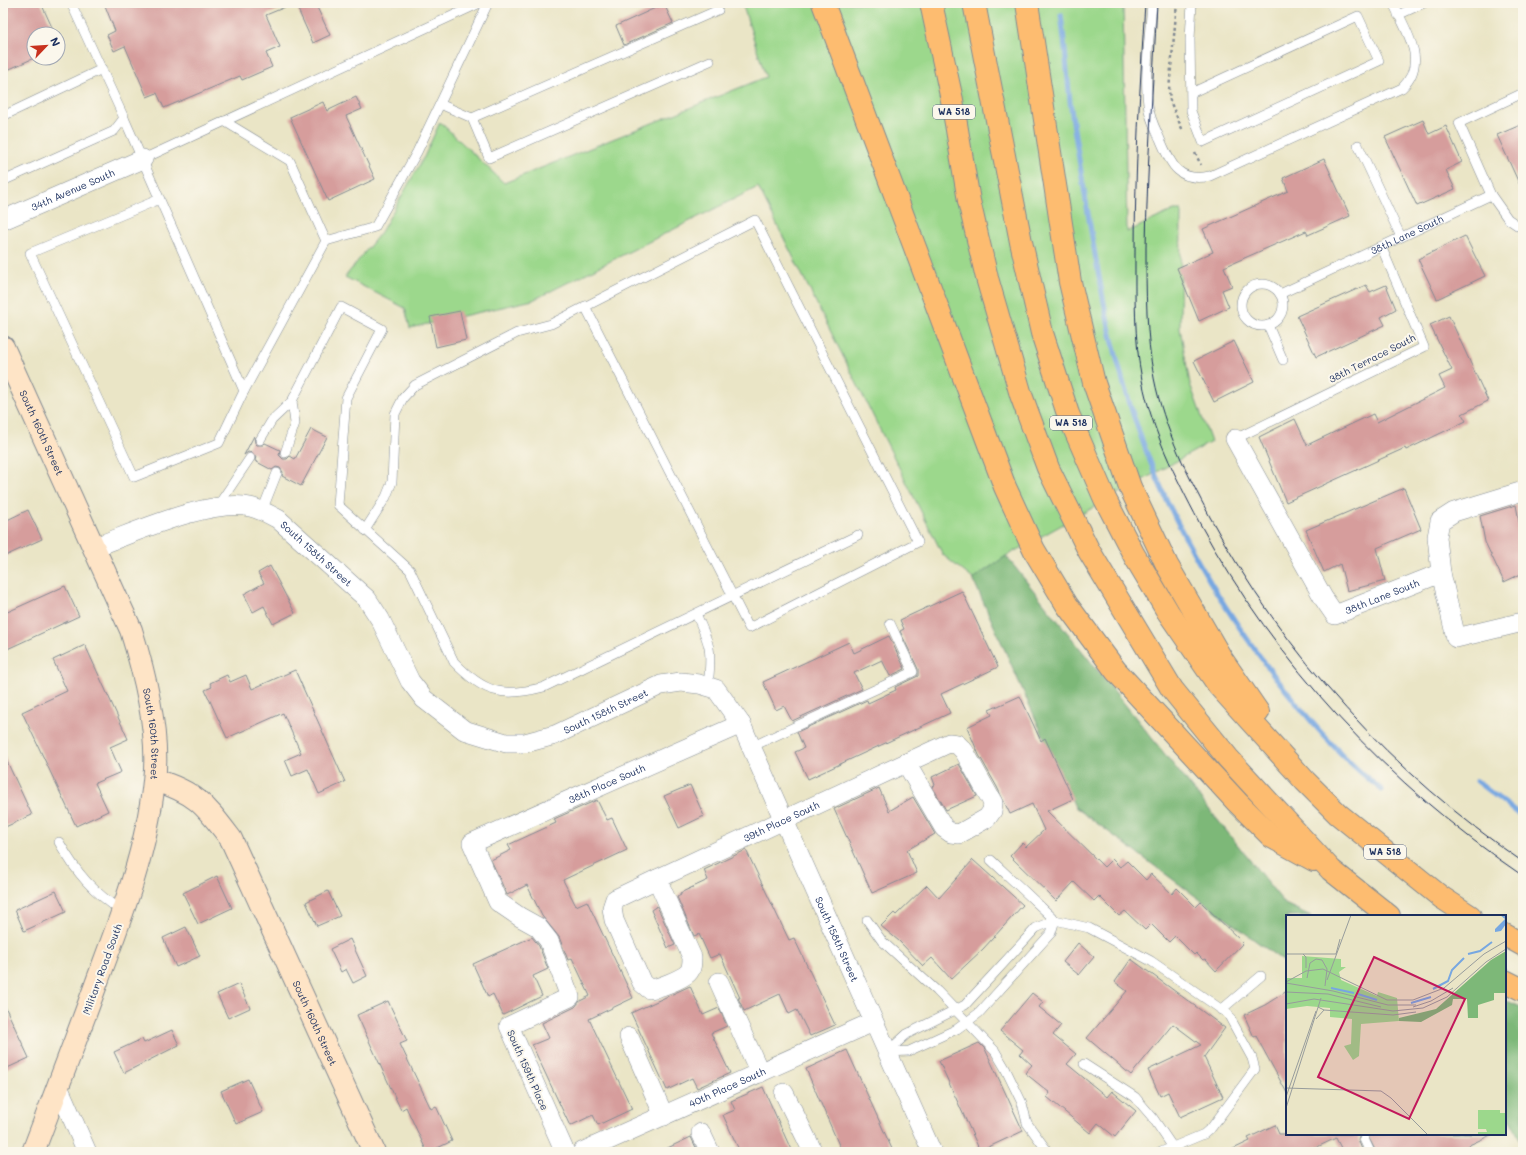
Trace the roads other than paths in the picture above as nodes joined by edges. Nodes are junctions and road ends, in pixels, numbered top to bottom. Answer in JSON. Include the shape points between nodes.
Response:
{"nodes":[{"id":1,"x":71,"y":3,"type":"edge"},
{"id":2,"x":480,"y":3,"type":"edge"},
{"id":3,"x":488,"y":3,"type":"edge"},
{"id":4,"x":716,"y":3,"type":"edge"},
{"id":5,"x":823,"y":3,"type":"edge"},
{"id":6,"x":974,"y":3,"type":"edge"},
{"id":7,"x":1027,"y":3,"type":"edge"},
{"id":8,"x":1152,"y":3,"type":"edge"},
{"id":9,"x":1192,"y":3,"type":"edge"},
{"id":10,"x":1393,"y":3,"type":"edge"},
{"id":11,"x":1424,"y":3,"type":"edge"},
{"id":12,"x":934,"y":10,"type":"edge"},
{"id":13,"x":1398,"y":15,"type":"junction"},
{"id":14,"x":710,"y":61,"type":"dead end"},
{"id":15,"x":102,"y":69,"type":"junction"},
{"id":16,"x":1191,"y":93,"type":"junction"},
{"id":17,"x":1523,"y":93,"type":"edge"},
{"id":18,"x":440,"y":104,"type":"junction"},
{"id":19,"x":3,"y":116,"type":"edge"},
{"id":20,"x":124,"y":118,"type":"junction"},
{"id":21,"x":472,"y":118,"type":"junction"},
{"id":22,"x":224,"y":121,"type":"junction"},
{"id":23,"x":1358,"y":145,"type":"dead end"},
{"id":24,"x":143,"y":159,"type":"junction"},
{"id":25,"x":3,"y":181,"type":"edge"},
{"id":26,"x":1491,"y":195,"type":"junction"},
{"id":27,"x":160,"y":199,"type":"junction"},
{"id":28,"x":3,"y":220,"type":"edge"},
{"id":29,"x":1523,"y":229,"type":"edge"},
{"id":30,"x":1401,"y":237,"type":"junction"},
{"id":31,"x":326,"y":241,"type":"junction"},
{"id":32,"x":1381,"y":246,"type":"junction"},
{"id":33,"x":1280,"y":294,"type":"junction"},
{"id":34,"x":586,"y":306,"type":"junction"},
{"id":35,"x":1268,"y":325,"type":"junction"},
{"id":36,"x":3,"y":347,"type":"edge"},
{"id":37,"x":1283,"y":360,"type":"dead end"},
{"id":38,"x":244,"y":391,"type":"junction"},
{"id":39,"x":292,"y":401,"type":"junction"},
{"id":40,"x":1235,"y":439,"type":"joint"},
{"id":41,"x":260,"y":440,"type":"dead end"},
{"id":42,"x":284,"y":453,"type":"dead end"},
{"id":43,"x":250,"y":458,"type":"dead end"},
{"id":44,"x":277,"y":473,"type":"dead end"},
{"id":45,"x":1523,"y":491,"type":"edge"},
{"id":46,"x":217,"y":507,"type":"junction"},
{"id":47,"x":262,"y":511,"type":"junction"},
{"id":48,"x":366,"y":530,"type":"junction"},
{"id":49,"x":858,"y":535,"type":"dead end"},
{"id":50,"x":95,"y":547,"type":"junction"},
{"id":51,"x":1441,"y":573,"type":"junction"},
{"id":52,"x":733,"y":596,"type":"junction"},
{"id":53,"x":696,"y":614,"type":"junction"},
{"id":54,"x":890,"y":622,"type":"dead end"},
{"id":55,"x":1523,"y":622,"type":"edge"},
{"id":56,"x":708,"y":686,"type":"junction"},
{"id":57,"x":741,"y":724,"type":"junction"},
{"id":58,"x":751,"y":747,"type":"junction"},
{"id":59,"x":906,"y":763,"type":"junction"},
{"id":60,"x":155,"y":780,"type":"junction"},
{"id":61,"x":1305,"y":781,"type":"junction"},
{"id":62,"x":784,"y":820,"type":"junction"},
{"id":63,"x":59,"y":842,"type":"dead end"},
{"id":64,"x":472,"y":842,"type":"joint"},
{"id":65,"x":991,"y":860,"type":"dead end"},
{"id":66,"x":1331,"y":870,"type":"junction"},
{"id":67,"x":657,"y":879,"type":"junction"},
{"id":68,"x":123,"y":912,"type":"junction"},
{"id":69,"x":1388,"y":915,"type":"edge"},
{"id":70,"x":1468,"y":915,"type":"edge"},
{"id":71,"x":867,"y":920,"type":"dead end"},
{"id":72,"x":1055,"y":920,"type":"junction"},
{"id":73,"x":1506,"y":936,"type":"edge"},
{"id":74,"x":1523,"y":945,"type":"edge"},
{"id":75,"x":1261,"y":976,"type":"dead end"},
{"id":76,"x":719,"y":982,"type":"dead end"},
{"id":77,"x":1506,"y":982,"type":"edge"},
{"id":78,"x":1523,"y":990,"type":"edge"},
{"id":79,"x":955,"y":1010,"type":"junction"},
{"id":80,"x":1221,"y":1010,"type":"junction"},
{"id":81,"x":873,"y":1022,"type":"junction"},
{"id":82,"x":966,"y":1022,"type":"junction"},
{"id":83,"x":629,"y":1036,"type":"dead end"},
{"id":84,"x":887,"y":1052,"type":"junction"},
{"id":85,"x":1084,"y":1064,"type":"dead end"},
{"id":86,"x":760,"y":1073,"type":"junction"},
{"id":87,"x":58,"y":1086,"type":"junction"},
{"id":88,"x":784,"y":1093,"type":"dead end"},
{"id":89,"x":664,"y":1116,"type":"junction"},
{"id":90,"x":701,"y":1133,"type":"dead end"},
{"id":91,"x":1364,"y":1139,"type":"dead end"},
{"id":92,"x":1172,"y":1146,"type":"junction"},
{"id":93,"x":926,"y":1150,"type":"edge"},
{"id":94,"x":33,"y":1152,"type":"edge"},
{"id":95,"x":87,"y":1152,"type":"edge"},
{"id":96,"x":374,"y":1152,"type":"edge"},
{"id":97,"x":565,"y":1152,"type":"edge"},
{"id":98,"x":582,"y":1152,"type":"edge"},
{"id":99,"x":710,"y":1152,"type":"edge"},
{"id":100,"x":813,"y":1152,"type":"edge"},
{"id":101,"x":1048,"y":1152,"type":"edge"},
{"id":102,"x":1161,"y":1152,"type":"edge"},
{"id":103,"x":1370,"y":1152,"type":"edge"}],
"edges":[{"from":1,"to":15,"type":"lane"},
{"from":2,"to":22,"type":"lane"},
{"from":3,"to":18,"type":"lane"},
{"from":4,"to":21,"type":"lane","via":[[718,10]]},
{"from":5,"to":66,"type":"highway","via":[[1005,487],[1034,550],[1067,606],[1116,671],[1180,742],[1272,837]]},
{"from":6,"to":61,"type":"highway","number":"WA 518","via":[[1022,249],[1042,333],[1068,414],[1105,499],[1168,612],[1219,686]]},
{"from":7,"to":61,"type":"highway","via":[[1070,282],[1094,383],[1130,487],[1167,565],[1221,658]]},
{"from":8,"to":13,"type":"lane","via":[[1148,105],[1173,166],[1186,176],[1194,178],[1210,176],[1396,92],[1412,76],[1416,61]]},
{"from":9,"to":16,"type":"lane"},
{"from":10,"to":13,"type":"lane"},
{"from":11,"to":13,"type":"lane"},
{"from":12,"to":66,"type":"highway","number":"WA 518","via":[[969,202],[987,278],[1021,394],[1048,468],[1089,551],[1172,689],[1228,758]]},
{"from":14,"to":21,"type":"lane","via":[[489,158]]},
{"from":15,"to":19,"type":"lane"},
{"from":15,"to":20,"type":"lane"},
{"from":16,"to":16,"type":"lane","via":[[1358,16],[1379,61],[1203,142],[1191,111]]},
{"from":17,"to":26,"type":"lane","via":[[1459,123]]},
{"from":18,"to":21,"type":"lane"},
{"from":18,"to":31,"type":"lane","via":[[417,152],[375,226]]},
{"from":20,"to":24,"type":"lane"},
{"from":20,"to":25,"type":"lane","via":[[114,131]]},
{"from":22,"to":24,"type":"lane"},
{"from":22,"to":31,"type":"lane","via":[[290,161]]},
{"from":23,"to":30,"type":"lane"},
{"from":24,"to":27,"type":"lane"},
{"from":24,"to":28,"type":"street","name":"34th Avenue South"},
{"from":26,"to":29,"type":"lane","via":[[1508,219]]},
{"from":26,"to":30,"type":"lane","name":"38th Lane South"},
{"from":27,"to":38,"type":"lane"},
{"from":27,"to":38,"type":"lane","via":[[30,253],[134,477],[219,443]]},
{"from":30,"to":32,"type":"lane","name":"38th Lane South"},
{"from":31,"to":38,"type":"lane"},
{"from":32,"to":33,"type":"lane","name":"38th Lane South"},
{"from":32,"to":40,"type":"lane","name":"38th Terrace South","via":[[1424,347]]},
{"from":33,"to":35,"type":"lane","via":[[1283,302],[1282,311],[1278,318]]},
{"from":33,"to":35,"type":"lane","via":[[1274,288],[1262,284],[1250,288],[1244,294],[1244,315],[1256,325]]},
{"from":34,"to":48,"type":"lane","via":[[551,324],[517,333],[415,385],[403,398],[394,414],[392,482]]},
{"from":34,"to":52,"type":"lane"},
{"from":34,"to":52,"type":"lane","via":[[755,220],[918,542],[749,628]]},
{"from":35,"to":37,"type":"lane"},
{"from":36,"to":50,"type":"main road","name":"South 160th Street"},
{"from":39,"to":41,"type":"lane","via":[[272,420]]},
{"from":39,"to":42,"type":"lane","via":[[295,423]]},
{"from":39,"to":48,"type":"lane","via":[[341,307],[382,329],[346,398],[338,505]]},
{"from":40,"to":51,"type":"street","name":"38th Lane South","via":[[1335,615]]},
{"from":43,"to":46,"type":"lane"},
{"from":44,"to":47,"type":"lane"},
{"from":45,"to":51,"type":"street","via":[[1454,512],[1440,522],[1437,537]]},
{"from":46,"to":47,"type":"street","name":"South 158th Street","via":[[250,506]]},
{"from":46,"to":50,"type":"street","name":"South 158th Street","via":[[194,512]]},
{"from":47,"to":56,"type":"street","name":"South 158th Street","via":[[278,519],[366,599],[380,619],[410,681],[424,699],[464,730],[506,743],[525,743],[555,735],[661,685],[681,682]]},
{"from":48,"to":53,"type":"lane","via":[[410,570],[454,662],[465,674],[484,687],[506,694],[523,693],[544,687]]},
{"from":49,"to":52,"type":"lane"},
{"from":50,"to":60,"type":"main road","name":"South 160th Street","via":[[132,630],[146,679],[154,735]]},
{"from":51,"to":55,"type":"street","via":[[1456,638]]},
{"from":52,"to":53,"type":"lane"},
{"from":53,"to":56,"type":"lane","via":[[710,647]]},
{"from":54,"to":58,"type":"lane","via":[[913,672]]},
{"from":56,"to":57,"type":"street","name":"South 158th Street","via":[[716,689]]},
{"from":57,"to":58,"type":"street","name":"South 158th Street"},
{"from":57,"to":64,"type":"street","name":"38th Place South"},
{"from":58,"to":62,"type":"street","name":"South 158th Street"},
{"from":59,"to":59,"type":"street","name":"39th Place South","via":[[949,743],[957,744],[964,751],[994,803],[992,811],[987,818],[959,834],[951,833],[944,828]]},
{"from":59,"to":62,"type":"street","name":"39th Place South"},
{"from":60,"to":68,"type":"main road","name":"Military Road South","via":[[137,870]]},
{"from":60,"to":96,"type":"main road","name":"South 160th Street","via":[[194,796],[209,810],[231,839]]},
{"from":61,"to":70,"type":"highway","number":"WA 518","via":[[1338,814],[1440,897]]},
{"from":62,"to":67,"type":"street","name":"39th Place South"},
{"from":62,"to":81,"type":"street","name":"South 158th Street"},
{"from":63,"to":68,"type":"lane","via":[[83,880]]},
{"from":64,"to":97,"type":"street","name":"South 159th Place","via":[[498,902],[538,927],[549,941],[570,997],[509,1026]]},
{"from":65,"to":72,"type":"lane"},
{"from":66,"to":69,"type":"highway","number":"WA 518"},
{"from":67,"to":67,"type":"street","name":"39th Place South","via":[[615,899],[612,908],[614,920],[642,983],[649,989],[656,989],[688,973],[692,967],[692,957]]},
{"from":68,"to":87,"type":"main road","name":"Military Road South"},
{"from":71,"to":79,"type":"lane","via":[[882,941]]},
{"from":72,"to":79,"type":"lane","via":[[1036,928],[965,1005]]},
{"from":72,"to":80,"type":"lane","via":[[1096,931],[1151,961]]},
{"from":72,"to":82,"type":"lane","via":[[1051,933],[979,1013]]},
{"from":73,"to":74,"type":"highway"},
{"from":75,"to":80,"type":"lane"},
{"from":76,"to":86,"type":"street"},
{"from":77,"to":78,"type":"highway"},
{"from":79,"to":82,"type":"lane"},
{"from":79,"to":84,"type":"lane","via":[[907,1034]]},
{"from":80,"to":92,"type":"lane","via":[[1228,1014],[1252,1058],[1255,1069],[1212,1127],[1204,1134]]},
{"from":81,"to":84,"type":"street","name":"South 158th Street"},
{"from":81,"to":86,"type":"street","name":"40th Place South"},
{"from":82,"to":84,"type":"lane","via":[[957,1029],[909,1051]]},
{"from":82,"to":101,"type":"lane","via":[[995,1051],[1022,1103],[1027,1123]]},
{"from":83,"to":89,"type":"street"},
{"from":84,"to":93,"type":"street","name":"South 158th Street"},
{"from":85,"to":92,"type":"lane","via":[[1135,1097]]},
{"from":86,"to":89,"type":"street","name":"40th Place South"},
{"from":87,"to":94,"type":"main road","name":"Military Road South"},
{"from":87,"to":95,"type":"street"},
{"from":88,"to":100,"type":"street"},
{"from":89,"to":98,"type":"street","name":"40th Place South"},
{"from":90,"to":99,"type":"street"},
{"from":91,"to":103,"type":"lane"},
{"from":92,"to":102,"type":"lane"}]}
